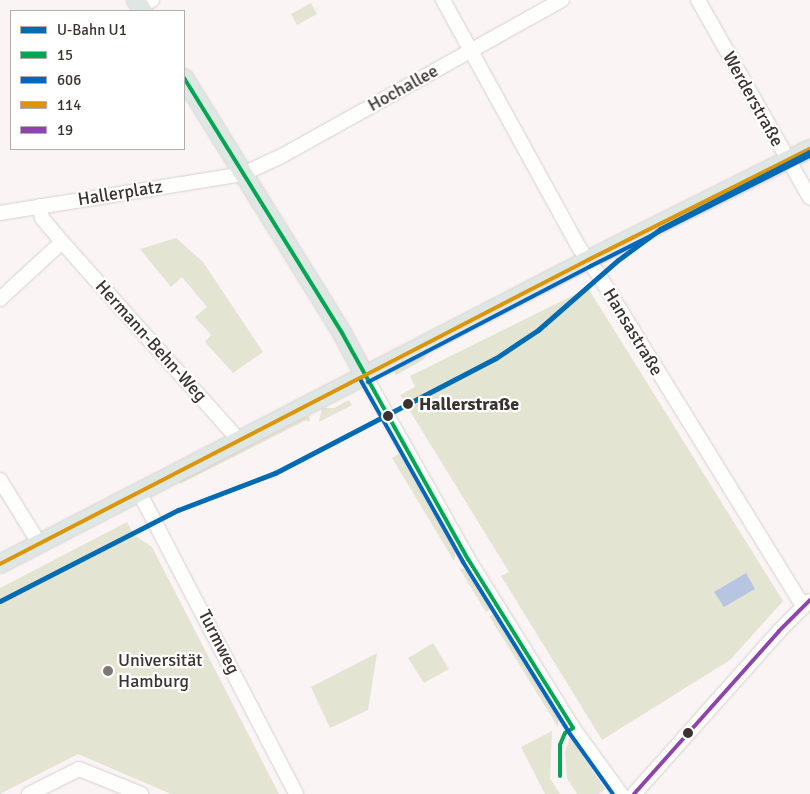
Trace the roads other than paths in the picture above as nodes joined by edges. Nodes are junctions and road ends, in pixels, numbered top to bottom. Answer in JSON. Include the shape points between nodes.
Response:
{"nodes":[{"id":1,"x":443,"y":0,"type":"edge"},
{"id":2,"x":562,"y":0,"type":"edge"},
{"id":3,"x":698,"y":0,"type":"edge"},
{"id":4,"x":471,"y":51,"type":"junction"},
{"id":5,"x":185,"y":80,"type":"edge"},
{"id":6,"x":810,"y":149,"type":"edge"},
{"id":7,"x":787,"y":160,"type":"junction"},
{"id":8,"x":243,"y":174,"type":"junction"},
{"id":9,"x":810,"y":198,"type":"edge"},
{"id":10,"x":40,"y":206,"type":"junction"},
{"id":11,"x":0,"y":213,"type":"edge"},
{"id":12,"x":62,"y":242,"type":"junction"},
{"id":13,"x":588,"y":260,"type":"junction"},
{"id":14,"x":0,"y":299,"type":"edge"},
{"id":15,"x":365,"y":376,"type":"junction"},
{"id":16,"x":240,"y":441,"type":"junction"},
{"id":17,"x":0,"y":480,"type":"edge"},
{"id":18,"x":140,"y":492,"type":"junction"},
{"id":19,"x":39,"y":544,"type":"junction"},
{"id":20,"x":0,"y":564,"type":"edge"},
{"id":21,"x":807,"y":603,"type":"edge"},
{"id":22,"x":29,"y":794,"type":"edge"},
{"id":23,"x":141,"y":794,"type":"edge"},
{"id":24,"x":296,"y":794,"type":"edge"},
{"id":25,"x":621,"y":794,"type":"edge"},
{"id":26,"x":634,"y":794,"type":"edge"}],
"edges":[{"from":1,"to":4,"type":"street","name":"Hansastraße"},
{"from":2,"to":4,"type":"street","name":"Hochallee"},
{"from":3,"to":7,"type":"street","name":"Werderstraße"},
{"from":4,"to":8,"type":"street","name":"Hochallee","via":[[278,158]]},
{"from":4,"to":13,"type":"street","name":"Hansastraße"},
{"from":5,"to":8,"type":"main road"},
{"from":6,"to":7,"type":"main road"},
{"from":7,"to":9,"type":"street","name":"Werderstraße"},
{"from":7,"to":13,"type":"main road"},
{"from":8,"to":10,"type":"street","name":"Hallerplatz"},
{"from":8,"to":15,"type":"main road","via":[[342,333]]},
{"from":10,"to":11,"type":"street","name":"Hallerplatz"},
{"from":10,"to":12,"type":"street","via":[[42,218]]},
{"from":12,"to":14,"type":"street"},
{"from":12,"to":16,"type":"street","name":"Hermann-Behn-Weg"},
{"from":13,"to":15,"type":"main road"},
{"from":13,"to":21,"type":"street","name":"Hansastraße"},
{"from":15,"to":16,"type":"main road"},
{"from":15,"to":25,"type":"street","via":[[473,567],[573,728]]},
{"from":16,"to":18,"type":"main road"},
{"from":17,"to":19,"type":"street"},
{"from":18,"to":19,"type":"main road"},
{"from":18,"to":24,"type":"street","name":"Turmweg"},
{"from":19,"to":20,"type":"main road"},
{"from":21,"to":26,"type":"street"},
{"from":22,"to":23,"type":"street","via":[[79,770]]}]}
